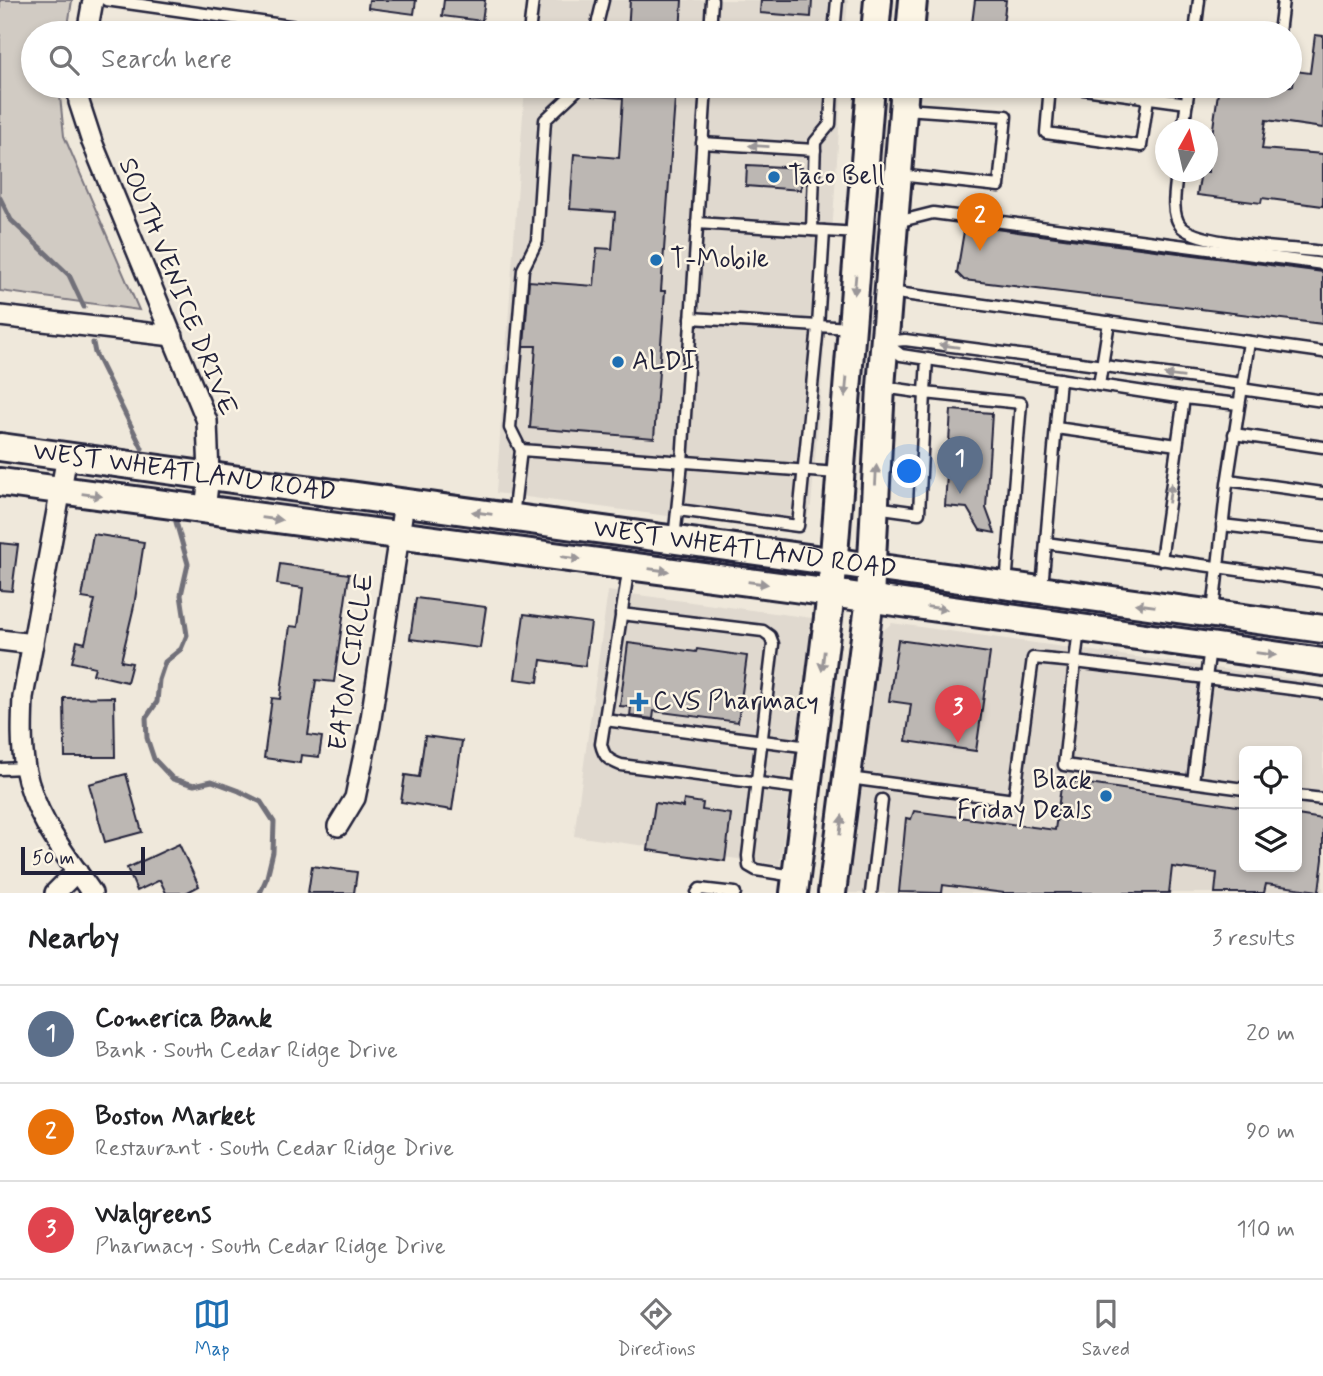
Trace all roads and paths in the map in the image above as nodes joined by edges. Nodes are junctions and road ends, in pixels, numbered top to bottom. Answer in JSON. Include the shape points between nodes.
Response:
{"nodes":[{"id":1,"x":93,"y":0,"type":"edge"},
{"id":2,"x":106,"y":0,"type":"edge"},
{"id":3,"x":533,"y":0,"type":"edge"},
{"id":4,"x":603,"y":0,"type":"edge"},
{"id":5,"x":712,"y":0,"type":"edge"},
{"id":6,"x":837,"y":0,"type":"edge"},
{"id":7,"x":878,"y":0,"type":"edge"},
{"id":8,"x":913,"y":0,"type":"edge"},
{"id":9,"x":1199,"y":0,"type":"edge"},
{"id":10,"x":1283,"y":0,"type":"edge"},
{"id":11,"x":89,"y":21,"type":"edge"},
{"id":12,"x":254,"y":21,"type":"edge"},
{"id":13,"x":530,"y":21,"type":"edge"},
{"id":14,"x":598,"y":21,"type":"edge"},
{"id":15,"x":711,"y":21,"type":"edge"},
{"id":16,"x":835,"y":21,"type":"edge"},
{"id":17,"x":876,"y":21,"type":"edge"},
{"id":18,"x":911,"y":21,"type":"edge"},
{"id":19,"x":1196,"y":21,"type":"edge"},
{"id":20,"x":1280,"y":21,"type":"edge"},
{"id":21,"x":79,"y":98,"type":"edge"},
{"id":22,"x":568,"y":98,"type":"edge"},
{"id":23,"x":705,"y":98,"type":"edge"},
{"id":24,"x":831,"y":98,"type":"edge"},
{"id":25,"x":870,"y":98,"type":"edge"},
{"id":26,"x":905,"y":98,"type":"edge"},
{"id":27,"x":910,"y":98,"type":"edge"},
{"id":28,"x":1049,"y":98,"type":"edge"},
{"id":29,"x":1148,"y":98,"type":"joint"},
{"id":30,"x":1187,"y":98,"type":"edge"},
{"id":31,"x":1186,"y":103,"type":"junction"},
{"id":32,"x":1184,"y":119,"type":"edge"},
{"id":33,"x":702,"y":143,"type":"junction"},
{"id":34,"x":815,"y":149,"type":"junction"},
{"id":35,"x":899,"y":175,"type":"junction"},
{"id":36,"x":1176,"y":182,"type":"edge"},
{"id":37,"x":895,"y":222,"type":"junction"},
{"id":38,"x":697,"y":223,"type":"junction"},
{"id":39,"x":812,"y":230,"type":"junction"},
{"id":40,"x":824,"y":231,"type":"junction"},
{"id":41,"x":859,"y":233,"type":"junction"},
{"id":42,"x":1323,"y":252,"type":"edge"},
{"id":43,"x":1323,"y":264,"type":"edge"},
{"id":44,"x":890,"y":292,"type":"junction"},
{"id":45,"x":0,"y":316,"type":"edge"},
{"id":46,"x":691,"y":318,"type":"junction"},
{"id":47,"x":1109,"y":322,"type":"junction"},
{"id":48,"x":818,"y":327,"type":"junction"},
{"id":49,"x":851,"y":328,"type":"junction"},
{"id":50,"x":173,"y":336,"type":"junction"},
{"id":51,"x":885,"y":342,"type":"junction"},
{"id":52,"x":1249,"y":342,"type":"junction"},
{"id":53,"x":1323,"y":352,"type":"edge"},
{"id":54,"x":927,"y":359,"type":"junction"},
{"id":55,"x":1102,"y":366,"type":"junction"},
{"id":56,"x":1060,"y":379,"type":"junction"},
{"id":57,"x":1099,"y":385,"type":"junction"},
{"id":58,"x":881,"y":387,"type":"junction"},
{"id":59,"x":1242,"y":387,"type":"junction"},
{"id":60,"x":925,"y":393,"type":"junction"},
{"id":61,"x":1184,"y":398,"type":"junction"},
{"id":62,"x":1323,"y":401,"type":"edge"},
{"id":63,"x":1239,"y":404,"type":"junction"},
{"id":64,"x":1056,"y":428,"type":"junction"},
{"id":65,"x":1234,"y":434,"type":"junction"},
{"id":66,"x":1177,"y":445,"type":"junction"},
{"id":67,"x":0,"y":447,"type":"edge"},
{"id":68,"x":1323,"y":447,"type":"edge"},
{"id":69,"x":521,"y":450,"type":"junction"},
{"id":70,"x":67,"y":456,"type":"junction"},
{"id":71,"x":682,"y":463,"type":"junction"},
{"id":72,"x":802,"y":471,"type":"junction"},
{"id":73,"x":839,"y":473,"type":"junction"},
{"id":74,"x":209,"y":476,"type":"junction"},
{"id":75,"x":1228,"y":480,"type":"junction"},
{"id":76,"x":0,"y":482,"type":"edge"},
{"id":77,"x":61,"y":490,"type":"junction"},
{"id":78,"x":1323,"y":493,"type":"edge"},
{"id":79,"x":404,"y":503,"type":"junction"},
{"id":80,"x":874,"y":508,"type":"junction"},
{"id":81,"x":205,"y":510,"type":"junction"},
{"id":82,"x":678,"y":510,"type":"junction"},
{"id":83,"x":513,"y":517,"type":"junction"},
{"id":84,"x":1222,"y":525,"type":"junction"},
{"id":85,"x":574,"y":526,"type":"junction"},
{"id":86,"x":400,"y":536,"type":"junction"},
{"id":87,"x":1323,"y":537,"type":"edge"},
{"id":88,"x":674,"y":539,"type":"junction"},
{"id":89,"x":1046,"y":543,"type":"junction"},
{"id":90,"x":1161,"y":560,"type":"junction"},
{"id":91,"x":832,"y":561,"type":"junction"},
{"id":92,"x":629,"y":566,"type":"junction"},
{"id":93,"x":870,"y":568,"type":"junction"},
{"id":94,"x":1217,"y":569,"type":"junction"},
{"id":95,"x":1323,"y":582,"type":"edge"},
{"id":96,"x":1006,"y":586,"type":"junction"},
{"id":97,"x":1042,"y":591,"type":"junction"},
{"id":98,"x":831,"y":593,"type":"junction"},
{"id":99,"x":870,"y":598,"type":"junction"},
{"id":100,"x":621,"y":614,"type":"junction"},
{"id":101,"x":1213,"y":614,"type":"junction"},
{"id":102,"x":1079,"y":628,"type":"junction"},
{"id":103,"x":1323,"y":629,"type":"edge"},
{"id":104,"x":0,"y":640,"type":"edge"},
{"id":105,"x":33,"y":644,"type":"junction"},
{"id":106,"x":1210,"y":647,"type":"junction"},
{"id":107,"x":1075,"y":662,"type":"junction"},
{"id":108,"x":1323,"y":662,"type":"edge"},
{"id":109,"x":1206,"y":678,"type":"junction"},
{"id":110,"x":1323,"y":693,"type":"edge"},
{"id":111,"x":605,"y":720,"type":"junction"},
{"id":112,"x":762,"y":741,"type":"junction"},
{"id":113,"x":812,"y":748,"type":"junction"},
{"id":114,"x":25,"y":768,"type":"junction"},
{"id":115,"x":0,"y":769,"type":"edge"},
{"id":116,"x":847,"y":778,"type":"junction"},
{"id":117,"x":1192,"y":782,"type":"junction"},
{"id":118,"x":757,"y":783,"type":"junction"},
{"id":119,"x":1239,"y":788,"type":"edge"},
{"id":120,"x":807,"y":789,"type":"junction"},
{"id":121,"x":1302,"y":797,"type":"edge"},
{"id":122,"x":1323,"y":799,"type":"edge"},
{"id":123,"x":882,"y":800,"type":"dead end"},
{"id":124,"x":338,"y":826,"type":"dead end"},
{"id":125,"x":77,"y":871,"type":"junction"},
{"id":126,"x":795,"y":885,"type":"edge"},
{"id":127,"x":698,"y":891,"type":"edge"},
{"id":128,"x":55,"y":893,"type":"edge"},
{"id":129,"x":92,"y":893,"type":"edge"},
{"id":130,"x":735,"y":893,"type":"edge"},
{"id":131,"x":832,"y":893,"type":"edge"},
{"id":132,"x":871,"y":893,"type":"edge"}],
"edges":[{"from":1,"to":11,"type":"street"},
{"from":2,"to":12,"type":"lane"},
{"from":3,"to":13,"type":"lane"},
{"from":4,"to":14,"type":"lane"},
{"from":5,"to":15,"type":"lane"},
{"from":6,"to":16,"type":"lane"},
{"from":7,"to":17,"type":"main road"},
{"from":8,"to":18,"type":"main road"},
{"from":9,"to":19,"type":"lane"},
{"from":10,"to":20,"type":"lane"},
{"from":21,"to":50,"type":"street","name":"SOUTH VENICE DRIVE","via":[[92,142]]},
{"from":22,"to":69,"type":"lane","via":[[545,120],[537,241],[523,269],[510,428]]},
{"from":23,"to":33,"type":"lane"},
{"from":24,"to":34,"type":"lane","via":[[830,124],[815,142]]},
{"from":25,"to":41,"type":"main road"},
{"from":26,"to":35,"type":"main road"},
{"from":27,"to":35,"type":"lane","via":[[1006,116],[999,186]]},
{"from":28,"to":29,"type":"lane","via":[[1046,133],[1141,146]]},
{"from":29,"to":31,"type":"lane"},
{"from":30,"to":31,"type":"lane"},
{"from":31,"to":32,"type":"lane"},
{"from":34,"to":33,"type":"lane","one_way":true},
{"from":33,"to":38,"type":"lane"},
{"from":34,"to":39,"type":"lane"},
{"from":35,"to":37,"type":"main road"},
{"from":36,"to":42,"type":"lane","via":[[1180,225],[1195,237]]},
{"from":37,"to":43,"type":"lane","via":[[933,213]]},
{"from":37,"to":44,"type":"main road"},
{"from":38,"to":39,"type":"lane"},
{"from":38,"to":46,"type":"lane"},
{"from":39,"to":40,"type":"lane"},
{"from":40,"to":41,"type":"lane"},
{"from":40,"to":48,"type":"lane"},
{"from":41,"to":49,"type":"main road","one_way":true},
{"from":44,"to":47,"type":"lane"},
{"from":44,"to":51,"type":"main road"},
{"from":45,"to":50,"type":"street"},
{"from":46,"to":48,"type":"lane"},
{"from":46,"to":71,"type":"lane"},
{"from":47,"to":52,"type":"lane"},
{"from":47,"to":55,"type":"lane"},
{"from":48,"to":49,"type":"lane"},
{"from":48,"to":72,"type":"lane"},
{"from":49,"to":51,"type":"main road"},
{"from":49,"to":73,"type":"main road","one_way":true},
{"from":50,"to":74,"type":"street","name":"SOUTH VENICE DRIVE","via":[[207,421]]},
{"from":51,"to":54,"type":"lane","via":[[901,355]]},
{"from":55,"to":51,"type":"lane","one_way":true,"via":[[905,340]]},
{"from":51,"to":58,"type":"main road"},
{"from":52,"to":53,"type":"lane"},
{"from":52,"to":59,"type":"lane"},
{"from":54,"to":56,"type":"lane"},
{"from":54,"to":60,"type":"lane"},
{"from":55,"to":57,"type":"lane"},
{"from":59,"to":55,"type":"lane","one_way":true},
{"from":56,"to":57,"type":"lane"},
{"from":56,"to":64,"type":"lane"},
{"from":57,"to":61,"type":"lane"},
{"from":58,"to":60,"type":"lane"},
{"from":80,"to":58,"type":"main road","one_way":true},
{"from":59,"to":62,"type":"lane"},
{"from":59,"to":63,"type":"lane"},
{"from":60,"to":80,"type":"lane","via":[[919,513]]},
{"from":60,"to":96,"type":"lane","via":[[1021,403]]},
{"from":61,"to":63,"type":"lane"},
{"from":61,"to":66,"type":"lane"},
{"from":63,"to":65,"type":"lane"},
{"from":64,"to":66,"type":"lane"},
{"from":64,"to":89,"type":"lane"},
{"from":65,"to":68,"type":"lane"},
{"from":65,"to":75,"type":"lane"},
{"from":90,"to":66,"type":"lane","one_way":true},
{"from":67,"to":70,"type":"main road","name":"WEST WHEATLAND ROAD"},
{"from":69,"to":71,"type":"lane"},
{"from":69,"to":83,"type":"lane"},
{"from":70,"to":74,"type":"main road","name":"WEST WHEATLAND ROAD"},
{"from":70,"to":77,"type":"street"},
{"from":71,"to":72,"type":"lane"},
{"from":71,"to":82,"type":"lane"},
{"from":72,"to":73,"type":"lane"},
{"from":72,"to":82,"type":"lane","via":[[798,526]]},
{"from":73,"to":91,"type":"main road"},
{"from":74,"to":79,"type":"main road","name":"WEST WHEATLAND ROAD"},
{"from":74,"to":81,"type":"street","name":"SOUTH VENICE DRIVE"},
{"from":75,"to":78,"type":"lane"},
{"from":75,"to":84,"type":"lane"},
{"from":76,"to":77,"type":"main road","name":"WEST WHEATLAND ROAD"},
{"from":77,"to":81,"type":"main road","name":"WEST WHEATLAND ROAD","one_way":true},
{"from":77,"to":105,"type":"street"},
{"from":83,"to":79,"type":"main road","name":"WEST WHEATLAND ROAD","one_way":true},
{"from":79,"to":86,"type":"street","name":"EATON CIRCLE"},
{"from":80,"to":93,"type":"main road"},
{"from":81,"to":86,"type":"main road","name":"WEST WHEATLAND ROAD","one_way":true},
{"from":82,"to":88,"type":"lane"},
{"from":83,"to":85,"type":"main road","name":"WEST WHEATLAND ROAD"},
{"from":84,"to":87,"type":"lane"},
{"from":84,"to":94,"type":"lane"},
{"from":85,"to":88,"type":"main road","name":"WEST WHEATLAND ROAD"},
{"from":85,"to":92,"type":"main road"},
{"from":86,"to":92,"type":"main road","name":"WEST WHEATLAND ROAD","one_way":true},
{"from":86,"to":124,"type":"street","name":"EATON CIRCLE","via":[[355,799]]},
{"from":88,"to":91,"type":"main road","name":"WEST WHEATLAND ROAD"},
{"from":89,"to":90,"type":"lane"},
{"from":89,"to":97,"type":"lane"},
{"from":90,"to":94,"type":"lane"},
{"from":91,"to":93,"type":"main road","name":"WEST WHEATLAND ROAD"},
{"from":91,"to":98,"type":"main road"},
{"from":92,"to":98,"type":"main road","name":"WEST WHEATLAND ROAD","one_way":true},
{"from":92,"to":100,"type":"lane"},
{"from":93,"to":96,"type":"main road","name":"WEST WHEATLAND ROAD"},
{"from":93,"to":99,"type":"main road"},
{"from":94,"to":95,"type":"lane"},
{"from":94,"to":101,"type":"lane"},
{"from":96,"to":97,"type":"main road","name":"WEST WHEATLAND ROAD"},
{"from":101,"to":97,"type":"main road","name":"WEST WHEATLAND ROAD","one_way":true},
{"from":98,"to":99,"type":"main road","name":"WEST WHEATLAND ROAD"},
{"from":98,"to":113,"type":"main road","one_way":true},
{"from":99,"to":102,"type":"main road","name":"WEST WHEATLAND ROAD","one_way":true},
{"from":99,"to":116,"type":"main road"},
{"from":100,"to":111,"type":"lane"},
{"from":100,"to":112,"type":"lane","via":[[763,631],[770,636]]},
{"from":101,"to":103,"type":"main road","name":"WEST WHEATLAND ROAD"},
{"from":101,"to":106,"type":"main road"},
{"from":102,"to":106,"type":"main road","name":"WEST WHEATLAND ROAD"},
{"from":102,"to":107,"type":"lane"},
{"from":104,"to":105,"type":"street"},
{"from":105,"to":114,"type":"street","via":[[23,697]]},
{"from":106,"to":108,"type":"main road","name":"WEST WHEATLAND ROAD","one_way":true},
{"from":106,"to":109,"type":"lane"},
{"from":107,"to":109,"type":"lane"},
{"from":107,"to":116,"type":"lane","via":[[1033,659],[1014,800]]},
{"from":107,"to":117,"type":"lane","via":[[1064,765]]},
{"from":109,"to":110,"type":"lane"},
{"from":109,"to":117,"type":"lane"},
{"from":111,"to":112,"type":"lane"},
{"from":111,"to":118,"type":"lane","via":[[601,744],[609,761]]},
{"from":112,"to":113,"type":"lane"},
{"from":112,"to":118,"type":"lane"},
{"from":113,"to":120,"type":"main road"},
{"from":114,"to":115,"type":"lane"},
{"from":114,"to":125,"type":"street","via":[[32,796],[52,837]]},
{"from":131,"to":116,"type":"main road","one_way":true},
{"from":117,"to":119,"type":"lane"},
{"from":118,"to":120,"type":"lane"},
{"from":118,"to":126,"type":"lane","via":[[749,866]]},
{"from":120,"to":126,"type":"main road"},
{"from":121,"to":122,"type":"lane"},
{"from":123,"to":132,"type":"lane"},
{"from":125,"to":128,"type":"street"},
{"from":125,"to":129,"type":"street"},
{"from":127,"to":130,"type":"lane"}]}
